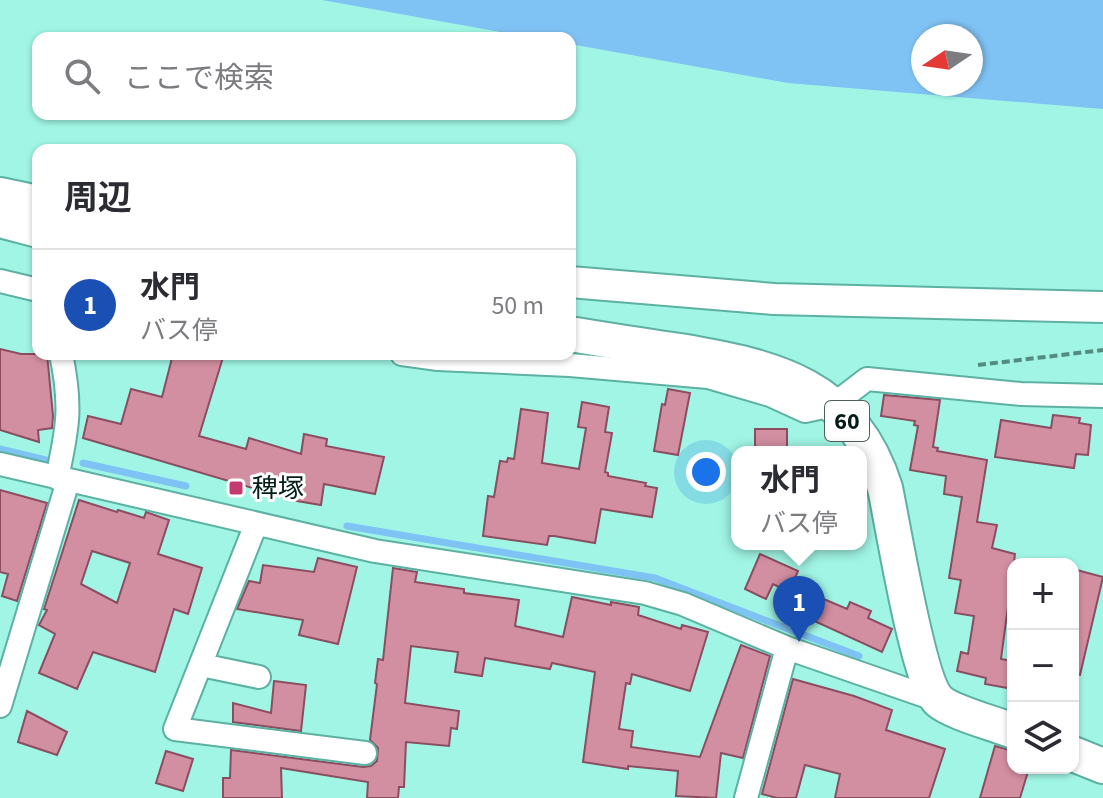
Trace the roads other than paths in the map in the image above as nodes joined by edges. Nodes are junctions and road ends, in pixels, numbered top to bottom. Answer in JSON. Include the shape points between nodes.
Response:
{"nodes":[{"id":1,"x":2,"y":201,"type":"edge"},
{"id":2,"x":32,"y":201,"type":"edge"},
{"id":3,"x":32,"y":225,"type":"edge"},
{"id":4,"x":0,"y":281,"type":"edge"},
{"id":5,"x":576,"y":282,"type":"edge"},
{"id":6,"x":32,"y":289,"type":"edge"},
{"id":7,"x":1103,"y":307,"type":"edge"},
{"id":8,"x":576,"y":335,"type":"edge"},
{"id":9,"x":62,"y":360,"type":"edge"},
{"id":10,"x":460,"y":360,"type":"edge"},
{"id":11,"x":1103,"y":396,"type":"edge"},
{"id":12,"x":833,"y":405,"type":"junction"},
{"id":13,"x":0,"y":464,"type":"edge"},
{"id":14,"x":63,"y":480,"type":"junction"},
{"id":15,"x":256,"y":524,"type":"junction"},
{"id":16,"x":10,"y":639,"type":"edge"},
{"id":17,"x":787,"y":648,"type":"junction"},
{"id":18,"x":201,"y":665,"type":"junction"},
{"id":19,"x":259,"y":677,"type":"dead end"},
{"id":20,"x":937,"y":700,"type":"junction"},
{"id":21,"x":0,"y":706,"type":"edge"},
{"id":22,"x":1007,"y":729,"type":"edge"},
{"id":23,"x":365,"y":753,"type":"dead end"},
{"id":24,"x":1079,"y":756,"type":"edge"},
{"id":25,"x":1103,"y":766,"type":"edge"},
{"id":26,"x":746,"y":798,"type":"edge"}],
"edges":[{"from":1,"to":2,"type":"street"},
{"from":1,"to":3,"type":"main road"},
{"from":4,"to":6,"type":"street"},
{"from":5,"to":7,"type":"street","via":[[774,299]]},
{"from":8,"to":12,"type":"main road","number":"60","via":[[745,362],[788,377]]},
{"from":9,"to":14,"type":"street","via":[[69,388]]},
{"from":10,"to":12,"type":"street","via":[[708,377],[805,411]]},
{"from":11,"to":12,"type":"street","via":[[867,379]]},
{"from":12,"to":20,"type":"main road","number":"60","via":[[864,439],[878,464],[918,647]]},
{"from":13,"to":14,"type":"street"},
{"from":14,"to":15,"type":"street"},
{"from":14,"to":16,"type":"street"},
{"from":15,"to":17,"type":"street","via":[[375,551],[645,593]]},
{"from":15,"to":18,"type":"street"},
{"from":16,"to":21,"type":"street"},
{"from":17,"to":20,"type":"street"},
{"from":17,"to":26,"type":"street"},
{"from":18,"to":19,"type":"street"},
{"from":18,"to":23,"type":"street","via":[[175,729]]},
{"from":20,"to":22,"type":"main road"},
{"from":24,"to":25,"type":"main road"}]}
